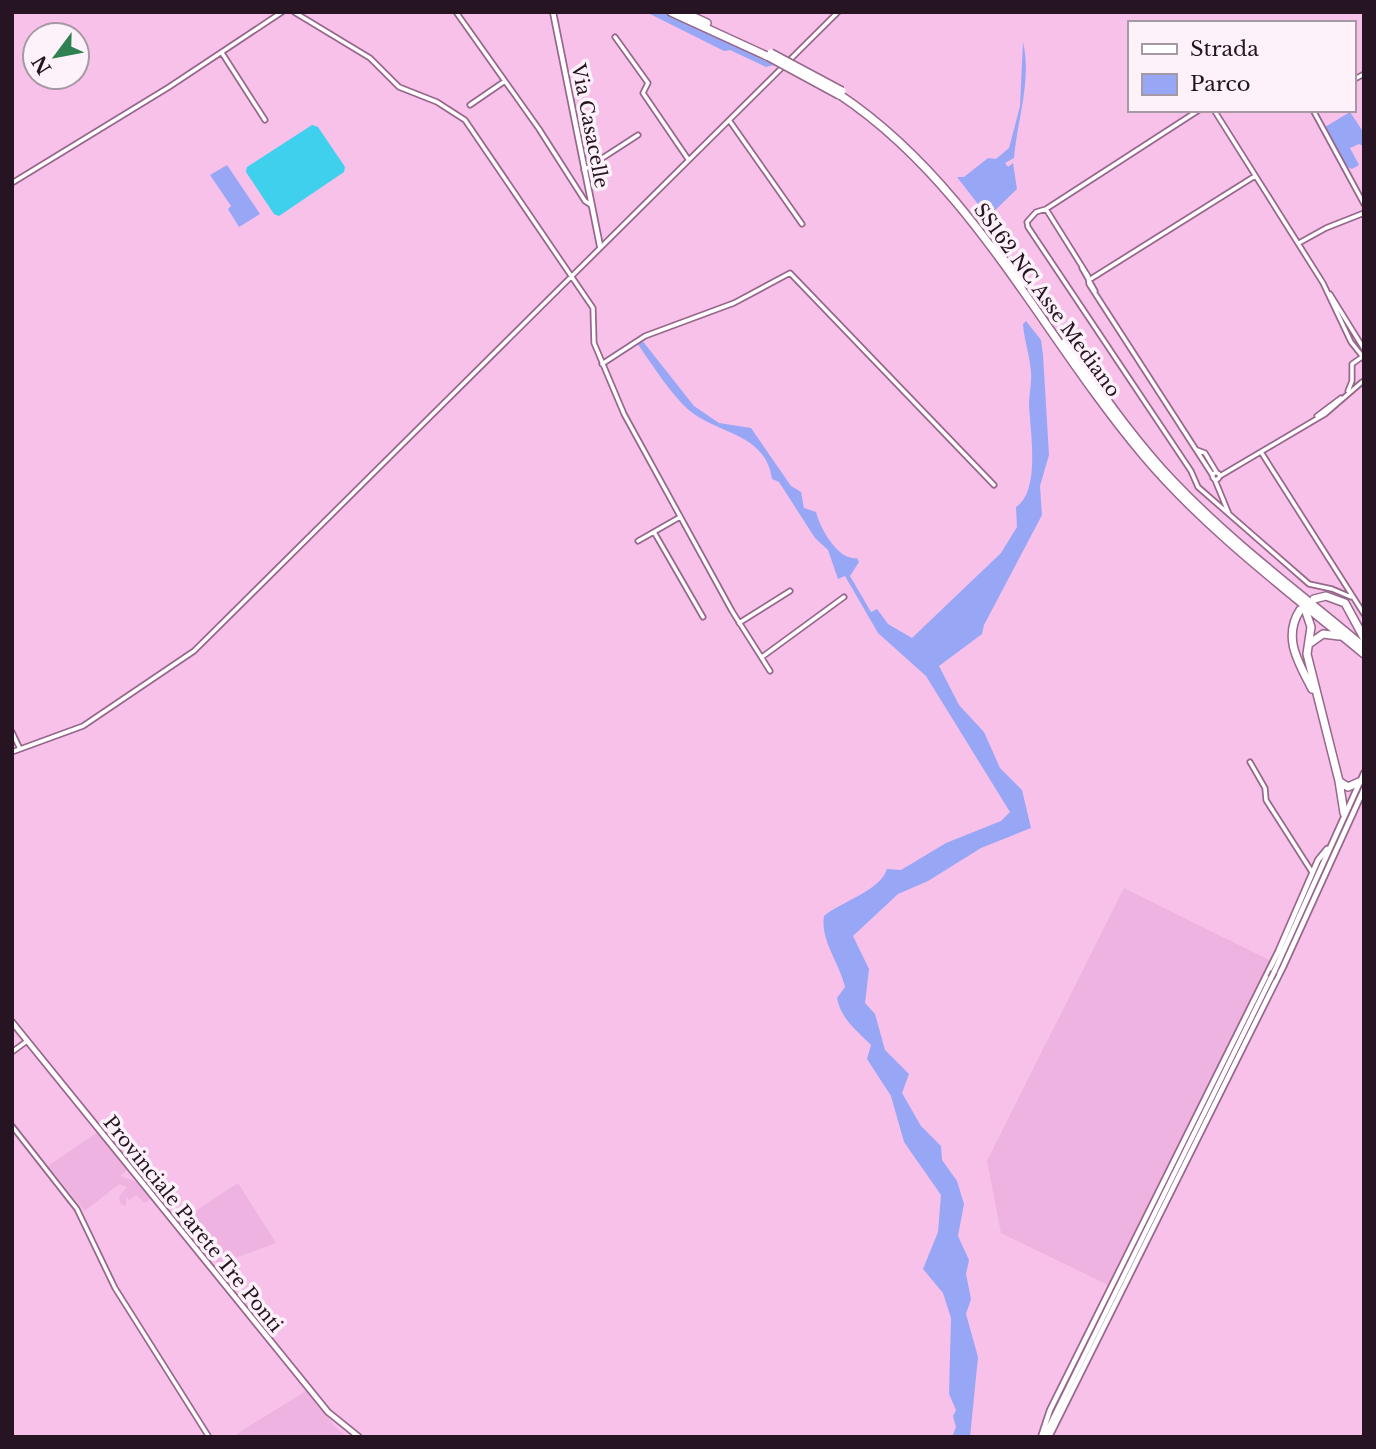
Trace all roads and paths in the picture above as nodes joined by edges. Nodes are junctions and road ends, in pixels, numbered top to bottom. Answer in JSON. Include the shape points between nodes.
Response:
{"nodes":[{"id":1,"x":282,"y":12,"type":"edge"},
{"id":2,"x":294,"y":12,"type":"edge"},
{"id":3,"x":456,"y":12,"type":"edge"},
{"id":4,"x":553,"y":12,"type":"edge"},
{"id":5,"x":671,"y":12,"type":"edge"},
{"id":6,"x":683,"y":12,"type":"edge"},
{"id":7,"x":836,"y":13,"type":"edge"},
{"id":8,"x":615,"y":37,"type":"dead end"},
{"id":9,"x":222,"y":53,"type":"junction"},
{"id":10,"x":770,"y":55,"type":"junction"},
{"id":11,"x":505,"y":81,"type":"junction"},
{"id":12,"x":470,"y":105,"type":"dead end"},
{"id":13,"x":1196,"y":112,"type":"edge"},
{"id":14,"x":1215,"y":112,"type":"edge"},
{"id":15,"x":1314,"y":112,"type":"edge"},
{"id":16,"x":728,"y":119,"type":"junction"},
{"id":17,"x":265,"y":120,"type":"dead end"},
{"id":18,"x":638,"y":135,"type":"dead end"},
{"id":19,"x":688,"y":159,"type":"junction"},
{"id":20,"x":584,"y":170,"type":"junction"},
{"id":21,"x":1255,"y":175,"type":"junction"},
{"id":22,"x":12,"y":183,"type":"edge"},
{"id":23,"x":1364,"y":204,"type":"edge"},
{"id":24,"x":591,"y":205,"type":"junction"},
{"id":25,"x":1046,"y":209,"type":"junction"},
{"id":26,"x":1364,"y":214,"type":"edge"},
{"id":27,"x":802,"y":224,"type":"dead end"},
{"id":28,"x":1299,"y":243,"type":"junction"},
{"id":29,"x":600,"y":246,"type":"junction"},
{"id":30,"x":570,"y":276,"type":"junction"},
{"id":31,"x":1089,"y":280,"type":"junction"},
{"id":32,"x":1329,"y":293,"type":"junction"},
{"id":33,"x":1351,"y":342,"type":"junction"},
{"id":34,"x":1364,"y":349,"type":"edge"},
{"id":35,"x":1363,"y":357,"type":"edge"},
{"id":36,"x":1353,"y":362,"type":"junction"},
{"id":37,"x":602,"y":364,"type":"junction"},
{"id":38,"x":1352,"y":376,"type":"junction"},
{"id":39,"x":1363,"y":382,"type":"edge"},
{"id":40,"x":1345,"y":395,"type":"junction"},
{"id":41,"x":1261,"y":452,"type":"junction"},
{"id":42,"x":1216,"y":476,"type":"junction"},
{"id":43,"x":994,"y":485,"type":"dead end"},
{"id":44,"x":1230,"y":516,"type":"junction"},
{"id":45,"x":680,"y":517,"type":"junction"},
{"id":46,"x":654,"y":532,"type":"junction"},
{"id":47,"x":1229,"y":537,"type":"junction"},
{"id":48,"x":638,"y":541,"type":"dead end"},
{"id":49,"x":790,"y":591,"type":"dead end"},
{"id":50,"x":844,"y":597,"type":"dead end"},
{"id":51,"x":1351,"y":597,"type":"junction"},
{"id":52,"x":1314,"y":599,"type":"dead end"},
{"id":53,"x":1301,"y":607,"type":"junction"},
{"id":54,"x":1364,"y":614,"type":"edge"},
{"id":55,"x":703,"y":617,"type":"dead end"},
{"id":56,"x":739,"y":623,"type":"junction"},
{"id":57,"x":1343,"y":637,"type":"junction"},
{"id":58,"x":1364,"y":638,"type":"edge"},
{"id":59,"x":1309,"y":644,"type":"junction"},
{"id":60,"x":1364,"y":647,"type":"edge"},
{"id":61,"x":1364,"y":654,"type":"edge"},
{"id":62,"x":762,"y":657,"type":"junction"},
{"id":63,"x":770,"y":671,"type":"dead end"},
{"id":64,"x":1317,"y":699,"type":"junction"},
{"id":65,"x":12,"y":732,"type":"edge"},
{"id":66,"x":20,"y":749,"type":"junction"},
{"id":67,"x":12,"y":752,"type":"edge"},
{"id":68,"x":1250,"y":762,"type":"dead end"},
{"id":69,"x":1364,"y":773,"type":"edge"},
{"id":70,"x":1339,"y":781,"type":"junction"},
{"id":71,"x":1362,"y":786,"type":"edge"},
{"id":72,"x":1344,"y":813,"type":"junction"},
{"id":73,"x":1327,"y":849,"type":"junction"},
{"id":74,"x":1312,"y":872,"type":"junction"},
{"id":75,"x":1271,"y":971,"type":"junction"},
{"id":76,"x":1280,"y":972,"type":"junction"},
{"id":77,"x":12,"y":1022,"type":"edge"},
{"id":78,"x":28,"y":1041,"type":"junction"},
{"id":79,"x":12,"y":1052,"type":"edge"},
{"id":80,"x":12,"y":1126,"type":"edge"},
{"id":81,"x":209,"y":1437,"type":"edge"},
{"id":82,"x":359,"y":1437,"type":"edge"},
{"id":83,"x":1045,"y":1437,"type":"edge"}],
"edges":[{"from":1,"to":9,"type":"street"},
{"from":2,"to":30,"type":"street","via":[[370,58],[399,87],[466,120]]},
{"from":3,"to":11,"type":"street"},
{"from":4,"to":20,"type":"main road","name":"Via Casacelle"},
{"from":5,"to":10,"type":"highway","name":"SS162 NC Asse Mediano"},
{"from":6,"to":10,"type":"highway","name":"SS162 NC Asse Mediano"},
{"from":7,"to":16,"type":"street"},
{"from":8,"to":19,"type":"street","via":[[648,83],[643,93]]},
{"from":9,"to":17,"type":"street"},
{"from":9,"to":22,"type":"street"},
{"from":10,"to":47,"type":"highway","name":"SS162 NC Asse Mediano","bridge":true,"via":[[841,93],[894,133],[976,226],[1149,454]]},
{"from":11,"to":12,"type":"street"},
{"from":11,"to":24,"type":"street"},
{"from":13,"to":25,"type":"street"},
{"from":14,"to":21,"type":"street"},
{"from":15,"to":23,"type":"street"},
{"from":16,"to":19,"type":"street"},
{"from":16,"to":27,"type":"street"},
{"from":18,"to":20,"type":"street"},
{"from":19,"to":29,"type":"street"},
{"from":20,"to":24,"type":"main road","name":"Via Casacelle"},
{"from":21,"to":28,"type":"street"},
{"from":21,"to":31,"type":"street"},
{"from":24,"to":29,"type":"main road","name":"Via Casacelle"},
{"from":25,"to":31,"type":"street"},
{"from":25,"to":44,"type":"street","via":[[1036,212],[1028,227],[1198,487]]},
{"from":26,"to":28,"type":"street"},
{"from":28,"to":32,"type":"street"},
{"from":29,"to":30,"type":"street"},
{"from":30,"to":37,"type":"street","via":[[595,312],[593,336]]},
{"from":30,"to":66,"type":"street","via":[[194,651],[83,726]]},
{"from":31,"to":42,"type":"street"},
{"from":32,"to":33,"type":"street"},
{"from":32,"to":34,"type":"street"},
{"from":33,"to":35,"type":"street"},
{"from":33,"to":36,"type":"street"},
{"from":35,"to":36,"type":"street"},
{"from":36,"to":38,"type":"street"},
{"from":37,"to":43,"type":"street","via":[[645,336],[734,303],[790,273]]},
{"from":37,"to":45,"type":"street"},
{"from":38,"to":39,"type":"street"},
{"from":38,"to":40,"type":"street"},
{"from":39,"to":40,"type":"street"},
{"from":40,"to":41,"type":"street"},
{"from":41,"to":42,"type":"street"},
{"from":41,"to":51,"type":"street"},
{"from":42,"to":44,"type":"street"},
{"from":44,"to":51,"type":"street","via":[[1309,584]]},
{"from":45,"to":46,"type":"street"},
{"from":45,"to":56,"type":"street"},
{"from":46,"to":48,"type":"street"},
{"from":46,"to":55,"type":"street"},
{"from":47,"to":53,"type":"highway","name":"SS162 NC Asse Mediano"},
{"from":47,"to":60,"type":"highway","name":"SS162 NC Asse Mediano"},
{"from":49,"to":56,"type":"street"},
{"from":50,"to":62,"type":"street"},
{"from":51,"to":54,"type":"street"},
{"from":52,"to":58,"type":"highway","via":[[1326,596],[1345,603]]},
{"from":53,"to":57,"type":"highway","name":"SS162 NC Asse Mediano"},
{"from":53,"to":59,"type":"highway","via":[[1310,618]]},
{"from":53,"to":64,"type":"highway","via":[[1290,633]]},
{"from":56,"to":62,"type":"street"},
{"from":57,"to":59,"type":"highway","via":[[1323,634]]},
{"from":57,"to":61,"type":"highway","name":"SS162 NC Asse Mediano"},
{"from":59,"to":64,"type":"highway"},
{"from":62,"to":63,"type":"street"},
{"from":64,"to":70,"type":"highway"},
{"from":65,"to":66,"type":"street"},
{"from":66,"to":67,"type":"street"},
{"from":68,"to":74,"type":"street","via":[[1265,788],[1266,800]]},
{"from":69,"to":71,"type":"main road"},
{"from":70,"to":71,"type":"highway","via":[[1348,787]]},
{"from":70,"to":72,"type":"highway"},
{"from":71,"to":72,"type":"main road"},
{"from":71,"to":76,"type":"main road"},
{"from":72,"to":73,"type":"main road"},
{"from":73,"to":74,"type":"main road"},
{"from":73,"to":75,"type":"main road"},
{"from":74,"to":75,"type":"main road"},
{"from":75,"to":76,"type":"main road","via":[[1273,975]]},
{"from":75,"to":83,"type":"main road","bridge":true},
{"from":75,"to":83,"type":"main road","via":[[1050,1410]]},
{"from":76,"to":83,"type":"main road"},
{"from":77,"to":78,"type":"main road","name":"Provinciale Parete Tre Ponti"},
{"from":78,"to":79,"type":"street"},
{"from":78,"to":82,"type":"main road","name":"Provinciale Parete Tre Ponti","via":[[328,1412]]},
{"from":80,"to":81,"type":"street","via":[[77,1209],[116,1288]]}]}
